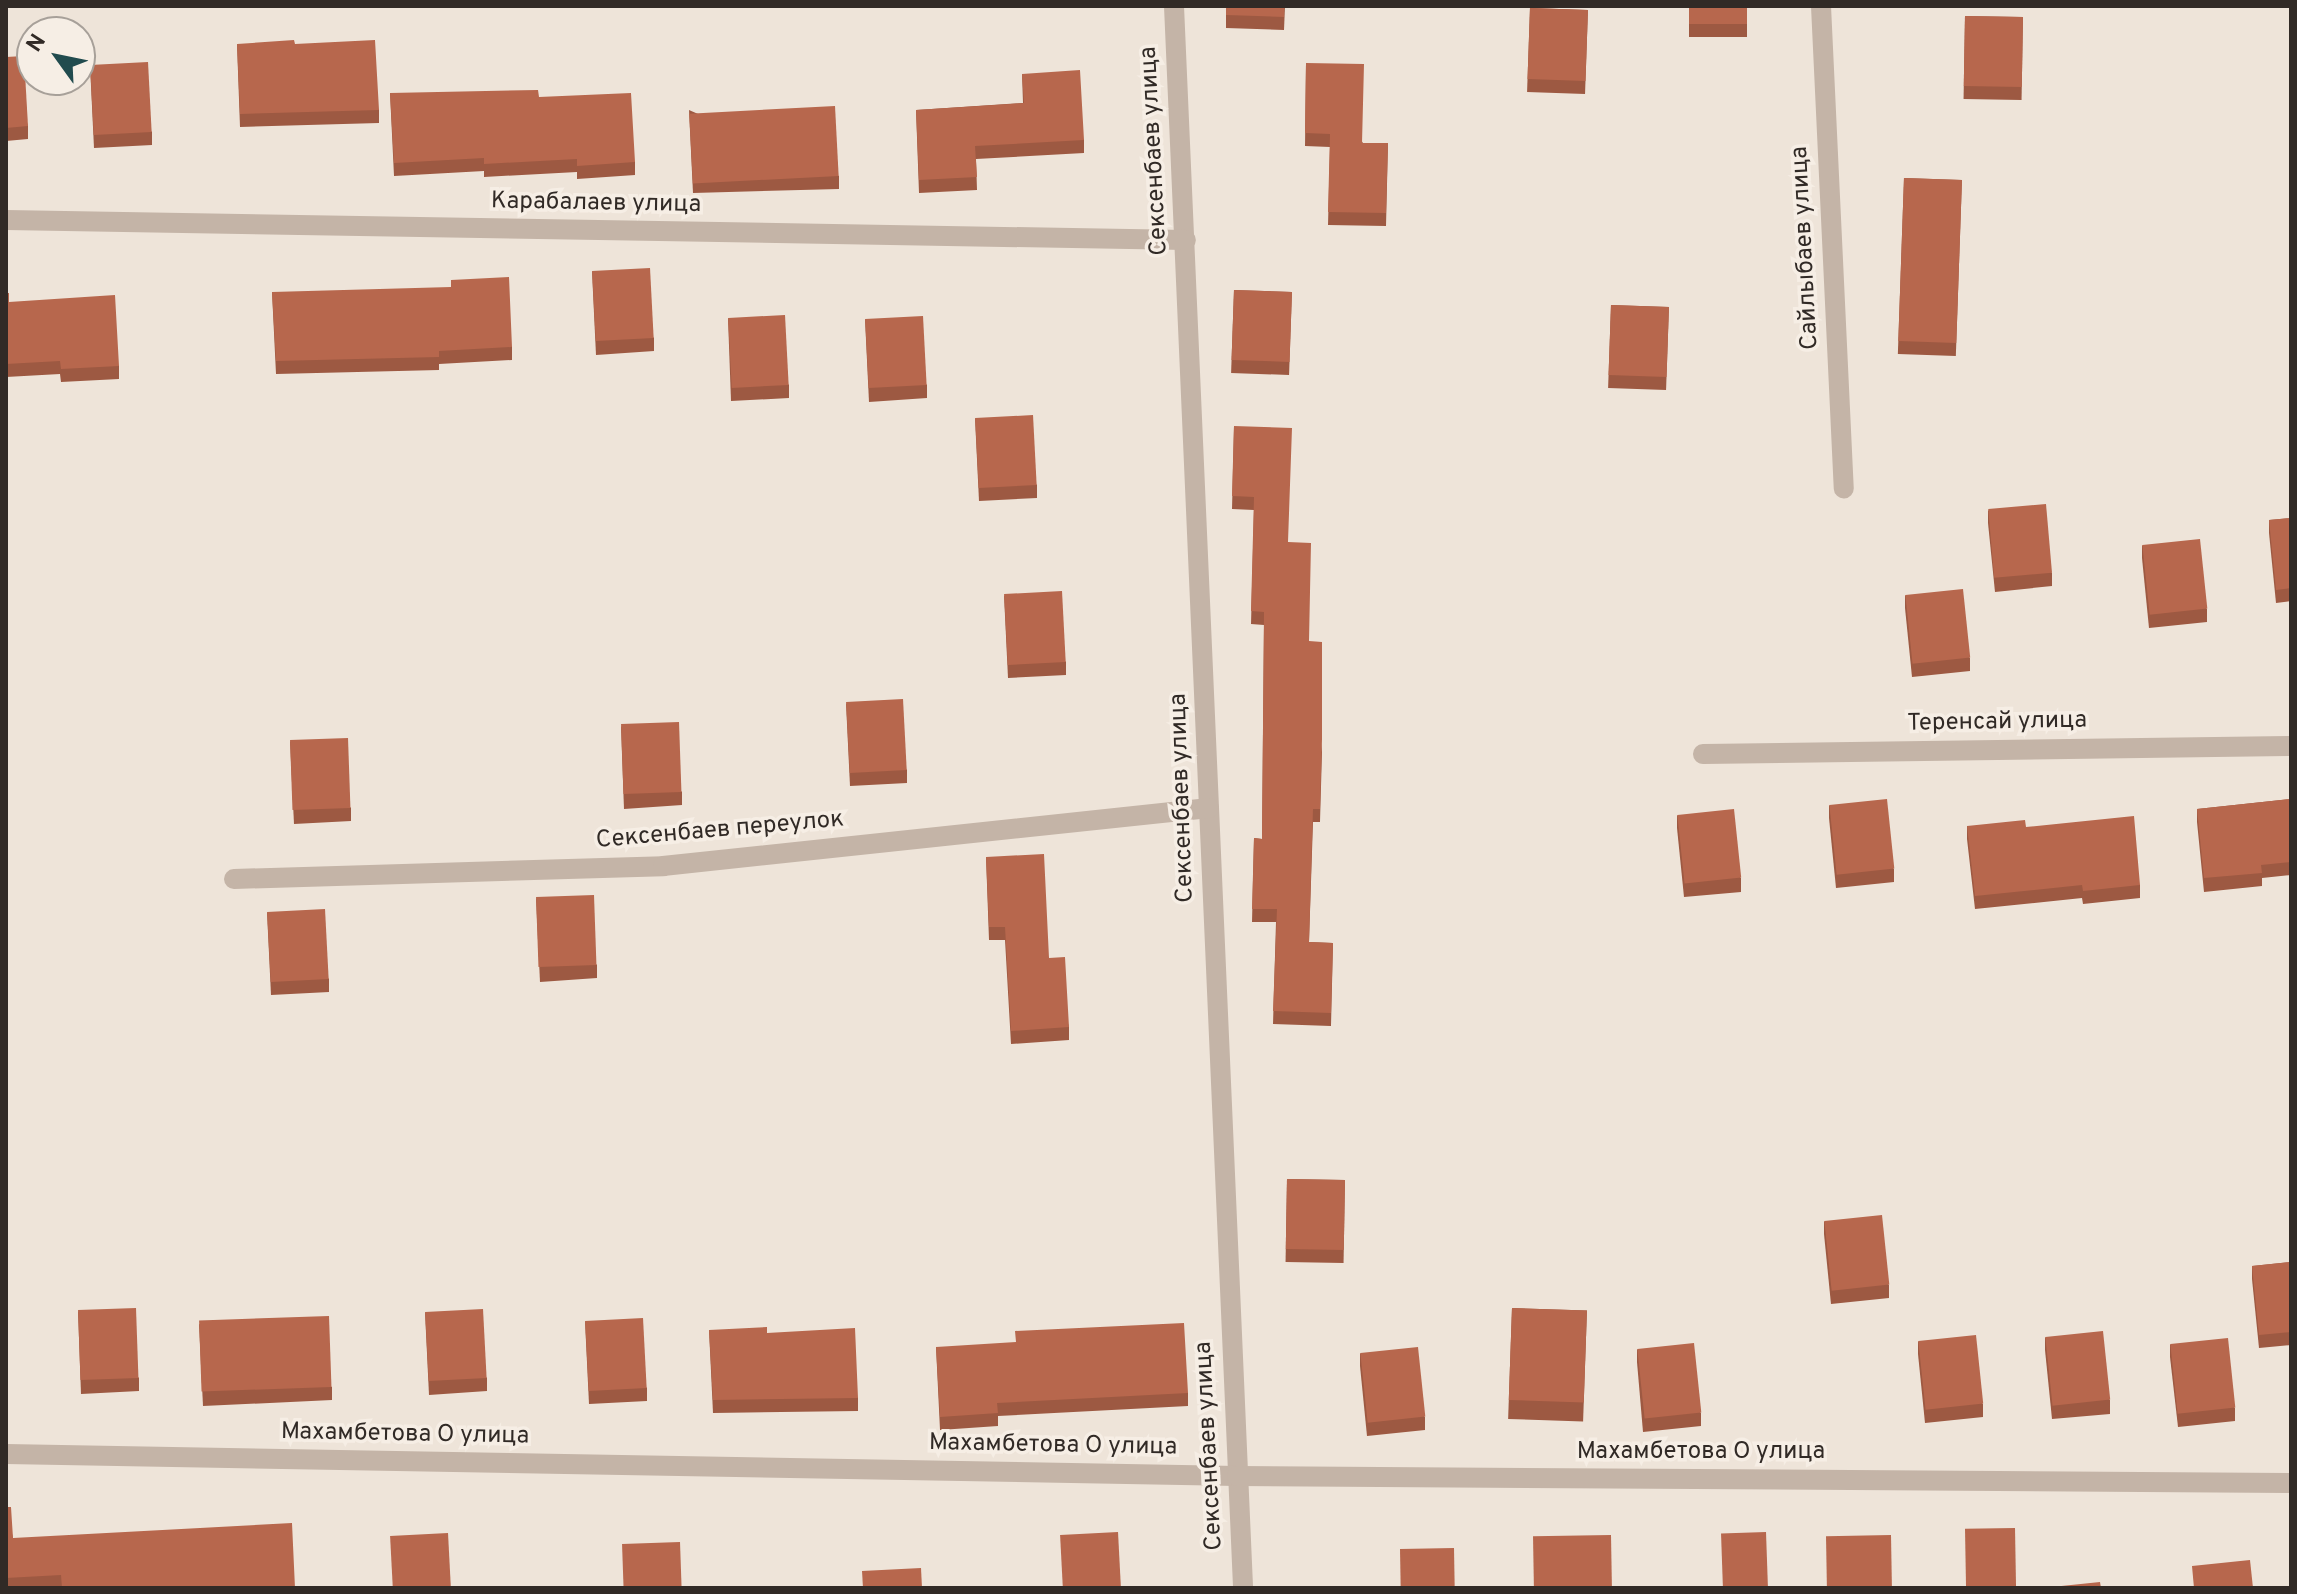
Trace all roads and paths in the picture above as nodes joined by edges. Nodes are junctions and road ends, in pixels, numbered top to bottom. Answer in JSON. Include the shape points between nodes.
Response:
{"nodes":[{"id":1,"x":1174,"y":6,"type":"edge"},
{"id":2,"x":1821,"y":6,"type":"edge"},
{"id":3,"x":6,"y":220,"type":"edge"},
{"id":4,"x":1186,"y":240,"type":"junction"},
{"id":5,"x":1844,"y":488,"type":"dead end"},
{"id":6,"x":2291,"y":746,"type":"edge"},
{"id":7,"x":1703,"y":754,"type":"dead end"},
{"id":8,"x":1209,"y":808,"type":"junction"},
{"id":9,"x":234,"y":879,"type":"dead end"},
{"id":10,"x":6,"y":1454,"type":"edge"},
{"id":11,"x":1237,"y":1476,"type":"junction"},
{"id":12,"x":2291,"y":1483,"type":"edge"},
{"id":13,"x":1243,"y":1588,"type":"edge"}],
"edges":[{"from":1,"to":4,"type":"street","name":"Сексенбаев улица"},
{"from":2,"to":5,"type":"street","name":"Сайлыбаев улица"},
{"from":3,"to":4,"type":"street","name":"Карабалаев улица"},
{"from":4,"to":8,"type":"street","name":"Сексенбаев улица"},
{"from":6,"to":7,"type":"street","name":"Теренсай улица"},
{"from":8,"to":9,"type":"street","name":"Сексенбаев переулок","via":[[663,866]]},
{"from":8,"to":11,"type":"street","name":"Сексенбаев улица"},
{"from":10,"to":11,"type":"street","name":"Махамбетова О улица"},
{"from":11,"to":12,"type":"street","name":"Махамбетова О улица"},
{"from":11,"to":13,"type":"street","name":"Сексенбаев улица"}]}
